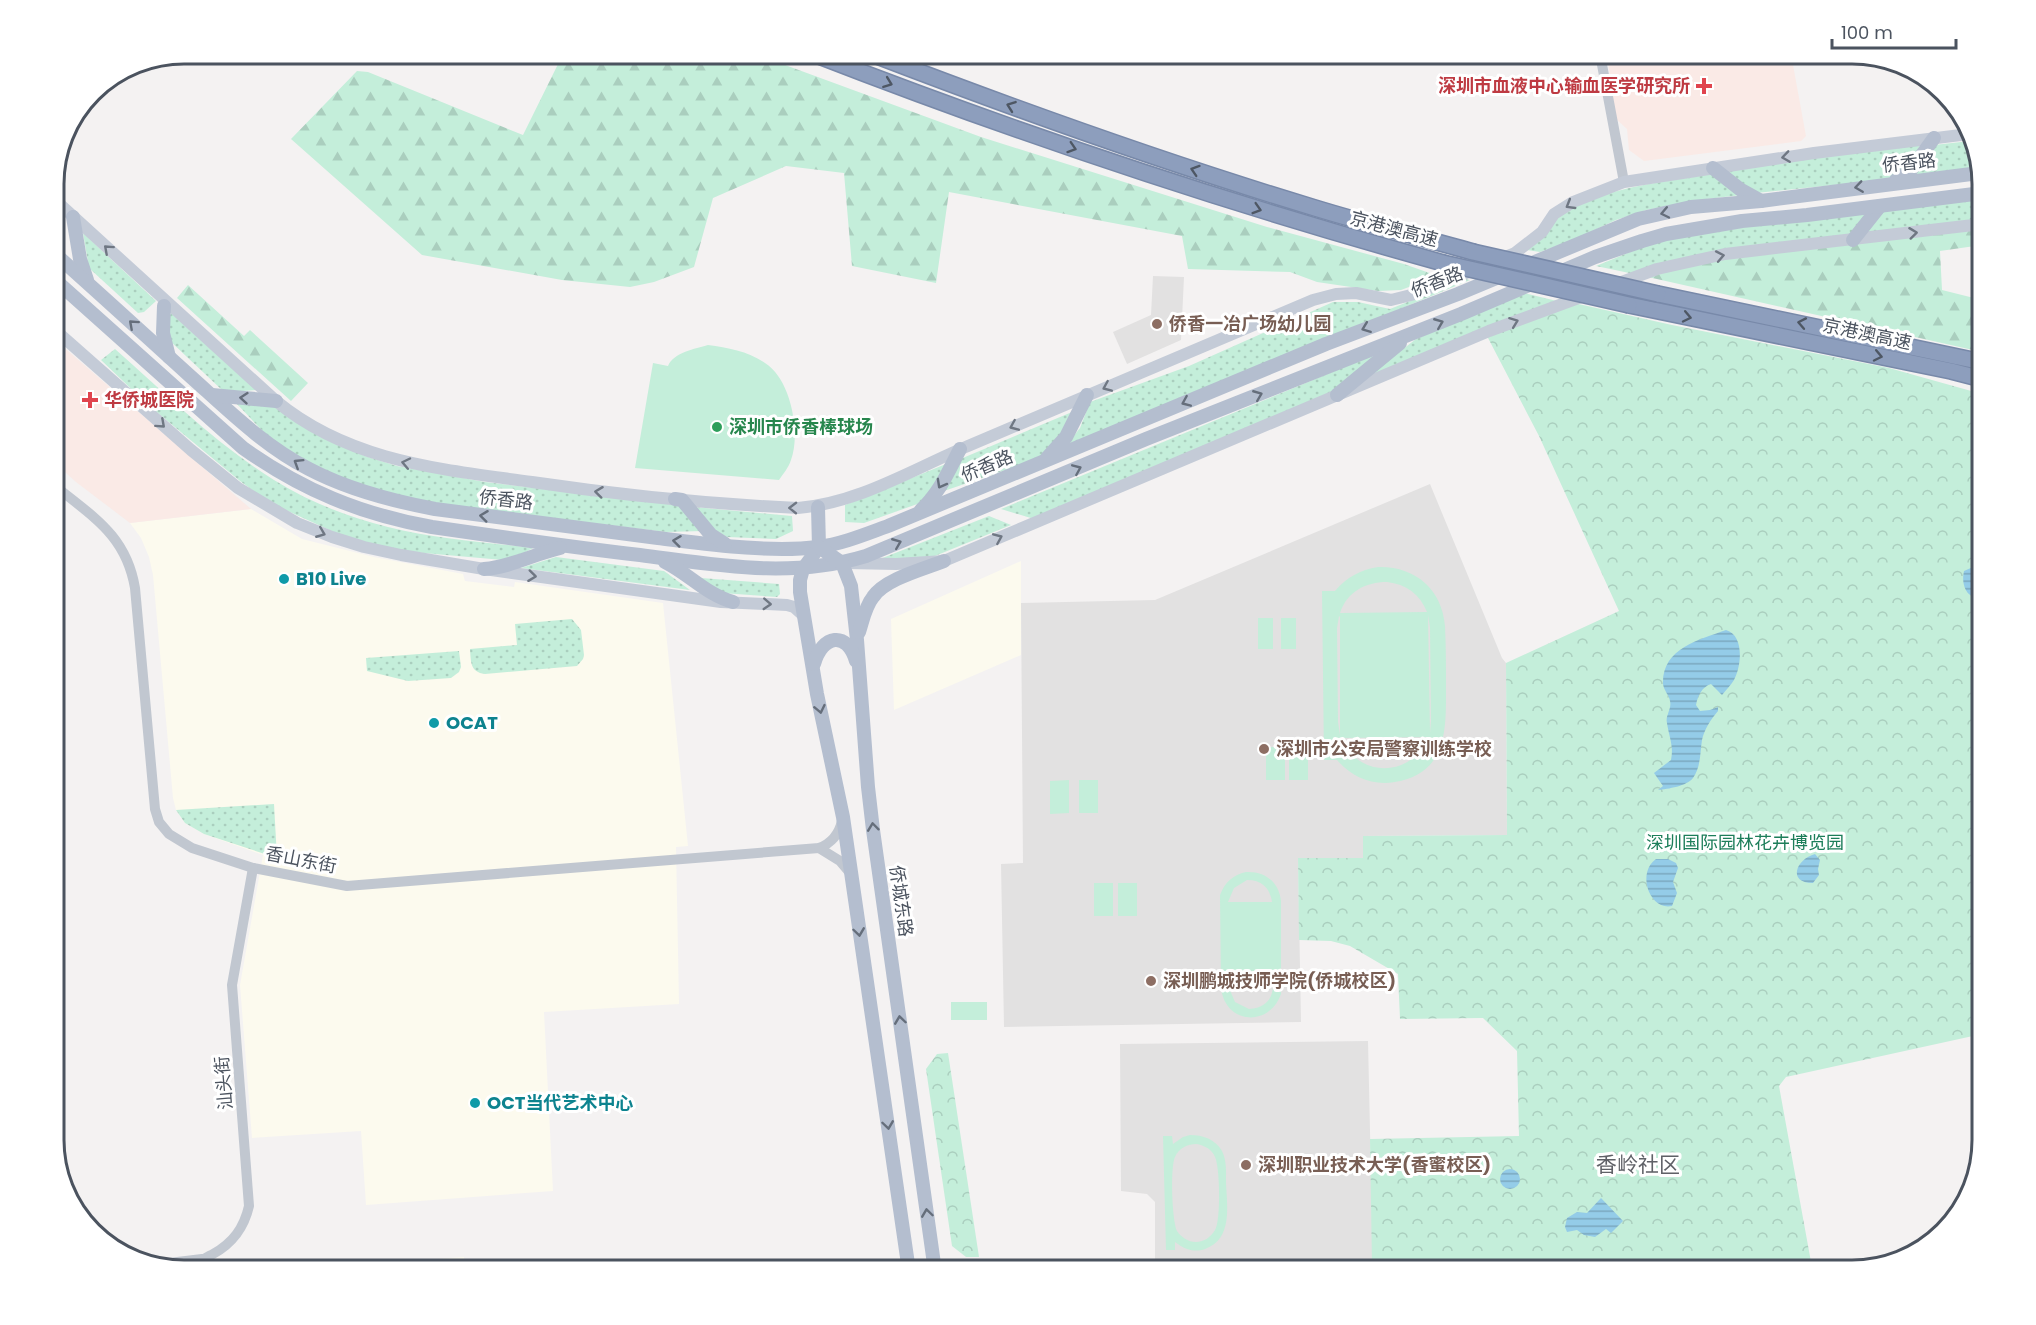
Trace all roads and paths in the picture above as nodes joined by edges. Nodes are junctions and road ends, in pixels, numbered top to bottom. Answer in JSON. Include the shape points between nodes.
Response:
{"nodes":[{"id":1,"x":1602,"y":64,"type":"edge"},
{"id":2,"x":841,"y":65,"type":"edge"},
{"id":3,"x":900,"y":65,"type":"edge"},
{"id":4,"x":1960,"y":135,"type":"edge"},
{"id":5,"x":1934,"y":138,"type":"junction"},
{"id":6,"x":1713,"y":168,"type":"junction"},
{"id":7,"x":1971,"y":174,"type":"edge"},
{"id":8,"x":1624,"y":182,"type":"junction"},
{"id":9,"x":1890,"y":183,"type":"junction"},
{"id":10,"x":1972,"y":194,"type":"edge"},
{"id":11,"x":1761,"y":201,"type":"junction"},
{"id":12,"x":1880,"y":206,"type":"junction"},
{"id":13,"x":65,"y":209,"type":"edge"},
{"id":14,"x":73,"y":217,"type":"junction"},
{"id":15,"x":1972,"y":225,"type":"edge"},
{"id":16,"x":1853,"y":240,"type":"junction"},
{"id":17,"x":65,"y":263,"type":"edge"},
{"id":18,"x":71,"y":268,"type":"junction"},
{"id":19,"x":65,"y":273,"type":"edge"},
{"id":20,"x":89,"y":285,"type":"junction"},
{"id":21,"x":65,"y":289,"type":"edge"},
{"id":22,"x":164,"y":306,"type":"dead end"},
{"id":23,"x":1412,"y":334,"type":"junction"},
{"id":24,"x":65,"y":339,"type":"edge"},
{"id":25,"x":170,"y":358,"type":"junction"},
{"id":26,"x":1972,"y":360,"type":"edge"},
{"id":27,"x":159,"y":372,"type":"junction"},
{"id":28,"x":1972,"y":376,"type":"edge"},
{"id":29,"x":212,"y":395,"type":"junction"},
{"id":30,"x":1088,"y":395,"type":"junction"},
{"id":31,"x":1337,"y":395,"type":"junction"},
{"id":32,"x":276,"y":401,"type":"junction"},
{"id":33,"x":960,"y":449,"type":"junction"},
{"id":34,"x":1041,"y":463,"type":"junction"},
{"id":35,"x":65,"y":494,"type":"edge"},
{"id":36,"x":675,"y":499,"type":"junction"},
{"id":37,"x":818,"y":507,"type":"junction"},
{"id":38,"x":916,"y":515,"type":"junction"},
{"id":39,"x":568,"y":546,"type":"junction"},
{"id":40,"x":729,"y":546,"type":"junction"},
{"id":41,"x":819,"y":547,"type":"junction"},
{"id":42,"x":652,"y":557,"type":"junction"},
{"id":43,"x":944,"y":561,"type":"junction"},
{"id":44,"x":842,"y":563,"type":"junction"},
{"id":45,"x":484,"y":569,"type":"junction"},
{"id":46,"x":803,"y":569,"type":"junction"},
{"id":47,"x":733,"y":602,"type":"junction"},
{"id":48,"x":804,"y":616,"type":"junction"},
{"id":49,"x":858,"y":640,"type":"junction"},
{"id":50,"x":813,"y":670,"type":"junction"},
{"id":51,"x":861,"y":678,"type":"junction"},
{"id":52,"x":843,"y":817,"type":"junction"},
{"id":53,"x":819,"y":848,"type":"junction"},
{"id":54,"x":253,"y":868,"type":"junction"},
{"id":55,"x":851,"y":874,"type":"junction"},
{"id":56,"x":203,"y":1259,"type":"joint"},
{"id":57,"x":195,"y":1260,"type":"edge"},
{"id":58,"x":907,"y":1260,"type":"edge"},
{"id":59,"x":933,"y":1260,"type":"edge"}],
"edges":[{"from":1,"to":8,"type":"street"},
{"from":2,"to":28,"type":"highway","name":"京港澳高速","one_way":true,"bridge":true,"via":[[1067,147],[1258,209],[1443,262]]},
{"from":26,"to":3,"type":"highway","name":"京港澳高速","one_way":true,"bridge":true,"via":[[1473,252],[1316,209],[1024,111]]},
{"from":4,"to":5,"type":"main road"},
{"from":5,"to":6,"type":"main road","one_way":true},
{"from":5,"to":9,"type":"main road","via":[[1911,170]]},
{"from":6,"to":8,"type":"main road"},
{"from":6,"to":11,"type":"main road"},
{"from":7,"to":9,"type":"main road","name":"侨香路"},
{"from":8,"to":30,"type":"main road","one_way":true,"via":[[1573,202],[1554,214],[1542,232],[1515,253],[1436,286],[1391,300],[1356,293],[1313,300]]},
{"from":9,"to":11,"type":"main road","name":"侨香路","one_way":true},
{"from":10,"to":12,"type":"main road","name":"侨香路"},
{"from":11,"to":34,"type":"main road","name":"侨香路","one_way":true,"via":[[1691,207],[1638,219]]},
{"from":12,"to":16,"type":"main road"},
{"from":23,"to":12,"type":"main road","name":"侨香路","one_way":true,"via":[[1595,257],[1658,236],[1742,221]]},
{"from":13,"to":14,"type":"main road"},
{"from":14,"to":20,"type":"main road"},
{"from":32,"to":14,"type":"main road","one_way":true},
{"from":16,"to":15,"type":"main road","one_way":true},
{"from":31,"to":16,"type":"main road","one_way":true,"via":[[1489,331],[1657,269],[1725,254]]},
{"from":17,"to":18,"type":"main road","name":"侨香路"},
{"from":18,"to":19,"type":"main road"},
{"from":18,"to":20,"type":"main road","name":"侨香路"},
{"from":25,"to":20,"type":"main road","name":"侨香路","one_way":true},
{"from":21,"to":27,"type":"main road","name":"侨香路"},
{"from":22,"to":25,"type":"main road","via":[[163,333]]},
{"from":23,"to":31,"type":"main road"},
{"from":44,"to":23,"type":"main road","name":"侨香路","one_way":true},
{"from":24,"to":45,"type":"main road","one_way":true,"via":[[191,450],[266,507],[297,523],[364,547]]},
{"from":25,"to":27,"type":"main road"},
{"from":25,"to":29,"type":"main road","name":"侨香路"},
{"from":27,"to":39,"type":"main road","name":"侨香路","via":[[243,448],[305,488],[334,501],[396,521]]},
{"from":32,"to":29,"type":"main road","one_way":true},
{"from":40,"to":29,"type":"main road","name":"侨香路","one_way":true,"via":[[435,509],[379,497],[308,469],[259,436]]},
{"from":30,"to":33,"type":"main road","one_way":true},
{"from":30,"to":34,"type":"main road","via":[[1066,437]]},
{"from":43,"to":31,"type":"main road","one_way":true},
{"from":36,"to":32,"type":"main road","one_way":true,"via":[[600,492],[402,462],[321,432]]},
{"from":33,"to":37,"type":"main road","via":[[858,495]]},
{"from":33,"to":38,"type":"main road","one_way":true,"via":[[930,503]]},
{"from":34,"to":38,"type":"main road","name":"侨香路"},
{"from":35,"to":54,"type":"street","name":"香山东街","via":[[115,538],[132,570],[159,822],[182,843]]},
{"from":37,"to":36,"type":"main road","one_way":true,"via":[[759,507]]},
{"from":36,"to":40,"type":"main road","via":[[682,500],[716,539]]},
{"from":37,"to":41,"type":"main road"},
{"from":38,"to":41,"type":"main road","name":"侨香路"},
{"from":39,"to":42,"type":"main road","name":"侨香路"},
{"from":39,"to":45,"type":"main road"},
{"from":40,"to":41,"type":"main road","name":"侨香路"},
{"from":41,"to":44,"type":"main road"},
{"from":41,"to":46,"type":"main road"},
{"from":42,"to":46,"type":"main road","name":"侨香路"},
{"from":42,"to":47,"type":"main road","via":[[678,569],[712,594]]},
{"from":43,"to":44,"type":"main road"},
{"from":43,"to":49,"type":"main road","via":[[877,592],[864,614]]},
{"from":44,"to":46,"type":"main road","name":"侨香路"},
{"from":44,"to":49,"type":"main road","name":"侨城东路","via":[[851,586]]},
{"from":45,"to":47,"type":"main road","one_way":true},
{"from":46,"to":48,"type":"main road","via":[[800,580]]},
{"from":47,"to":48,"type":"main road","one_way":true,"via":[[787,604]]},
{"from":48,"to":50,"type":"main road"},
{"from":49,"to":51,"type":"main road","name":"侨城东路"},
{"from":50,"to":51,"type":"main road","via":[[820,648],[836,640],[851,648]]},
{"from":50,"to":52,"type":"main road","one_way":true},
{"from":59,"to":51,"type":"main road","name":"侨城东路","one_way":true,"via":[[868,787]]},
{"from":52,"to":53,"type":"street","via":[[834,838]]},
{"from":52,"to":55,"type":"main road"},
{"from":53,"to":54,"type":"street","name":"香山东街","via":[[347,886]]},
{"from":53,"to":55,"type":"street","via":[[840,861]]},
{"from":54,"to":56,"type":"street","name":"汕头街","via":[[232,985],[249,1206],[244,1224],[232,1240]]},
{"from":55,"to":58,"type":"main road","one_way":true},
{"from":56,"to":57,"type":"street"}]}
